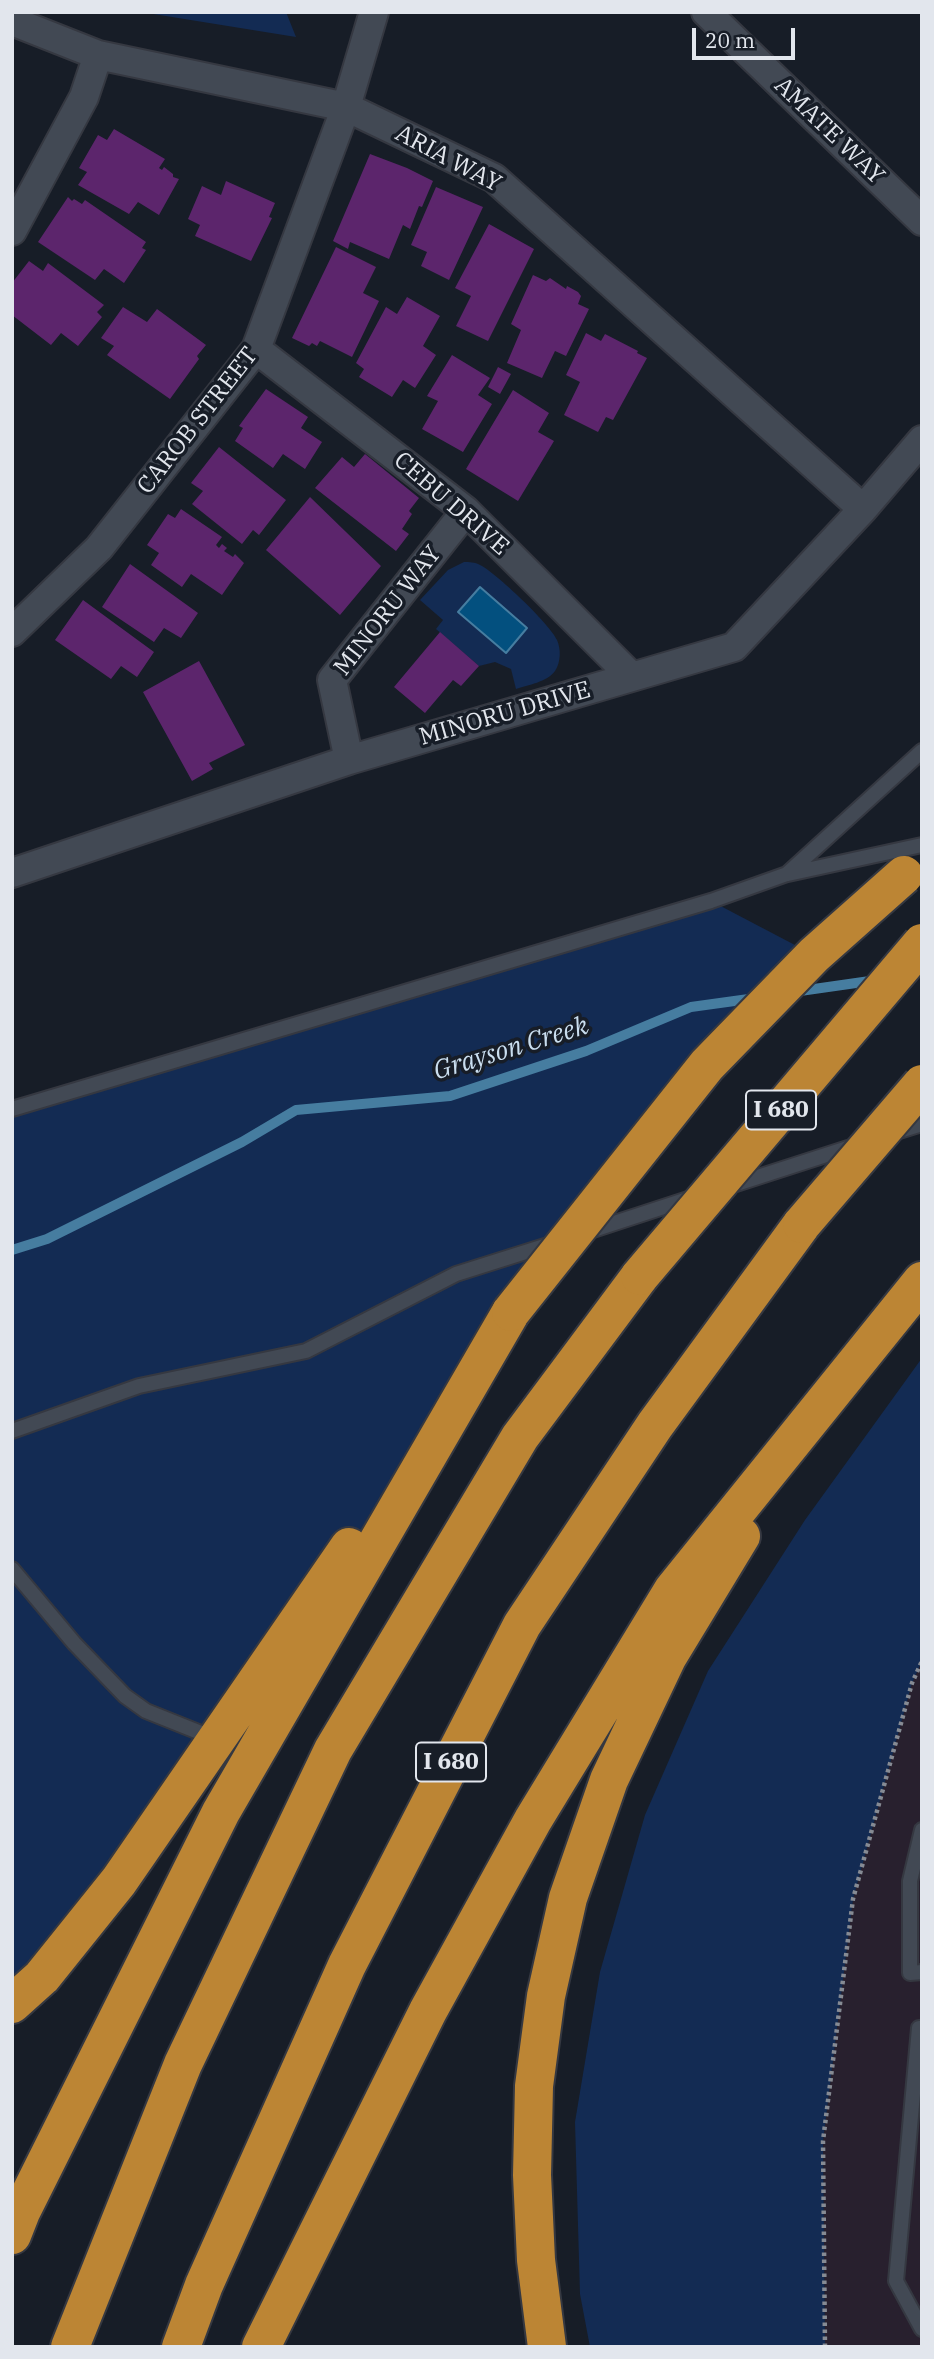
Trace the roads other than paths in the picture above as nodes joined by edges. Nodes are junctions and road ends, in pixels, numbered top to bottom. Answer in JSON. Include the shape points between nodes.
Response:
{"nodes":[{"id":1,"x":374,"y":12,"type":"edge"},
{"id":2,"x":706,"y":12,"type":"edge"},
{"id":3,"x":12,"y":21,"type":"edge"},
{"id":4,"x":98,"y":55,"type":"junction"},
{"id":5,"x":346,"y":107,"type":"junction"},
{"id":6,"x":922,"y":221,"type":"edge"},
{"id":7,"x":12,"y":231,"type":"edge"},
{"id":8,"x":256,"y":348,"type":"junction"},
{"id":9,"x":922,"y":440,"type":"edge"},
{"id":10,"x":863,"y":509,"type":"junction"},
{"id":11,"x":467,"y":511,"type":"junction"},
{"id":12,"x":12,"y":632,"type":"edge"},
{"id":13,"x":631,"y":677,"type":"junction"},
{"id":14,"x":922,"y":751,"type":"edge"},
{"id":15,"x":349,"y":760,"type":"junction"},
{"id":16,"x":922,"y":845,"type":"edge"},
{"id":17,"x":922,"y":866,"type":"edge"},
{"id":18,"x":12,"y":873,"type":"edge"},
{"id":19,"x":786,"y":874,"type":"junction"},
{"id":20,"x":922,"y":943,"type":"edge"},
{"id":21,"x":922,"y":1084,"type":"edge"},
{"id":22,"x":12,"y":1109,"type":"edge"},
{"id":23,"x":922,"y":1124,"type":"edge"},
{"id":24,"x":922,"y":1281,"type":"edge"},
{"id":25,"x":806,"y":1425,"type":"junction"},
{"id":26,"x":12,"y":1431,"type":"edge"},
{"id":27,"x":12,"y":1569,"type":"edge"},
{"id":28,"x":236,"y":1746,"type":"junction"},
{"id":29,"x":922,"y":1830,"type":"edge"},
{"id":30,"x":922,"y":1972,"type":"edge"},
{"id":31,"x":12,"y":2004,"type":"edge"},
{"id":32,"x":919,"y":2028,"type":"dead end"},
{"id":33,"x":12,"y":2235,"type":"edge"},
{"id":34,"x":922,"y":2329,"type":"edge"},
{"id":35,"x":70,"y":2347,"type":"edge"},
{"id":36,"x":181,"y":2347,"type":"edge"},
{"id":37,"x":261,"y":2347,"type":"edge"},
{"id":38,"x":547,"y":2347,"type":"edge"}],
"edges":[{"from":1,"to":5,"type":"street","name":"CAROB STREET"},
{"from":2,"to":6,"type":"street","name":"AMATE WAY"},
{"from":3,"to":4,"type":"street","name":"ARIA WAY"},
{"from":4,"to":5,"type":"street","name":"ARIA WAY"},
{"from":4,"to":7,"type":"street","via":[[84,97]]},
{"from":5,"to":8,"type":"street","name":"CAROB STREET"},
{"from":5,"to":10,"type":"street","name":"ARIA WAY","via":[[494,178]]},
{"from":8,"to":11,"type":"street","name":"CEBU DRIVE"},
{"from":8,"to":12,"type":"street","name":"CAROB STREET","via":[[99,548]]},
{"from":9,"to":10,"type":"street","name":"MINORU DRIVE"},
{"from":10,"to":13,"type":"street","name":"MINORU DRIVE","via":[[734,647]]},
{"from":11,"to":13,"type":"street","name":"CEBU DRIVE"},
{"from":11,"to":15,"type":"street","name":"MINORU WAY","via":[[331,680]]},
{"from":13,"to":15,"type":"street","name":"MINORU DRIVE"},
{"from":14,"to":19,"type":"lane"},
{"from":15,"to":18,"type":"street","name":"MINORU DRIVE"},
{"from":16,"to":19,"type":"lane"},
{"from":17,"to":28,"type":"highway","bridge":true,"via":[[904,875],[814,956],[708,1065],[511,1312]]},
{"from":19,"to":22,"type":"lane","via":[[698,905]]},
{"from":20,"to":35,"type":"highway","number":"I 680","bridge":true,"via":[[640,1276],[520,1437],[333,1750],[183,2064]]},
{"from":21,"to":36,"type":"highway","number":"I 680","bridge":true,"via":[[802,1224],[655,1424],[522,1625],[347,1965],[204,2285]]},
{"from":23,"to":26,"type":"lane","via":[[456,1274],[306,1351],[139,1386]]},
{"from":24,"to":25,"type":"highway"},
{"from":25,"to":37,"type":"highway","via":[[673,1590],[533,1820],[428,2011]]},
{"from":25,"to":38,"type":"highway","via":[[667,1658],[609,1780],[568,1898],[546,1996],[534,2086],[536,2260]]},
{"from":27,"to":28,"type":"lane","via":[[125,1696],[146,1711]]},
{"from":28,"to":31,"type":"highway","via":[[42,1977]]},
{"from":28,"to":33,"type":"highway","via":[[209,1837]]},
{"from":29,"to":30,"type":"lane","via":[[910,1881],[910,1973]]},
{"from":32,"to":34,"type":"lane","via":[[896,2281]]}]}
